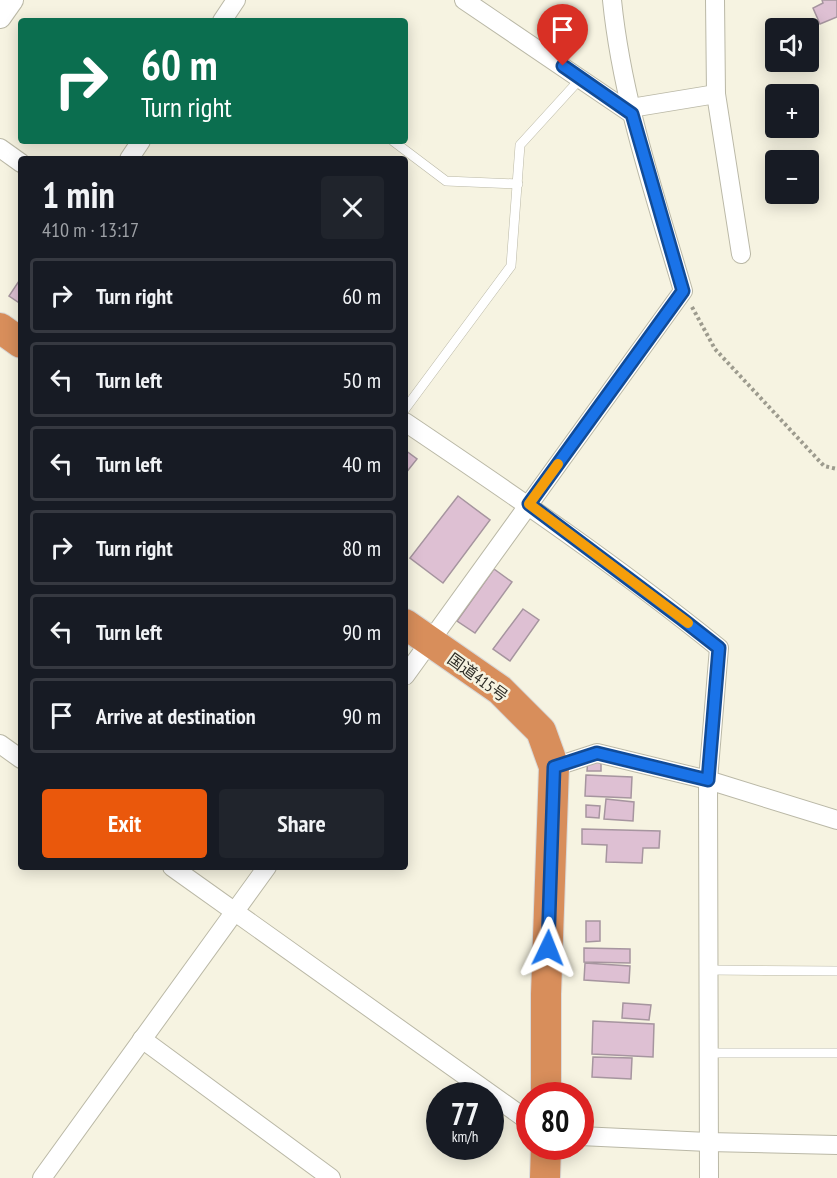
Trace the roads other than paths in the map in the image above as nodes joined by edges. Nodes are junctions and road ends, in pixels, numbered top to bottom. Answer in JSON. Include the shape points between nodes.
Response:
{"nodes":[{"id":1,"x":12,"y":0,"type":"edge"},
{"id":2,"x":236,"y":0,"type":"edge"},
{"id":3,"x":464,"y":0,"type":"edge"},
{"id":4,"x":612,"y":0,"type":"edge"},
{"id":5,"x":714,"y":0,"type":"edge"},
{"id":6,"x":0,"y":17,"type":"edge"},
{"id":7,"x":224,"y":18,"type":"edge"},
{"id":8,"x":581,"y":78,"type":"junction"},
{"id":9,"x":716,"y":94,"type":"junction"},
{"id":10,"x":631,"y":111,"type":"junction"},
{"id":11,"x":397,"y":144,"type":"edge"},
{"id":12,"x":0,"y":148,"type":"edge"},
{"id":13,"x":18,"y":161,"type":"edge"},
{"id":14,"x":518,"y":184,"type":"junction"},
{"id":15,"x":741,"y":254,"type":"dead end"},
{"id":16,"x":408,"y":405,"type":"edge"},
{"id":17,"x":408,"y":424,"type":"edge"},
{"id":18,"x":529,"y":504,"type":"junction"},
{"id":19,"x":408,"y":626,"type":"edge"},
{"id":20,"x":429,"y":642,"type":"junction"},
{"id":21,"x":408,"y":671,"type":"edge"},
{"id":22,"x":0,"y":744,"type":"edge"},
{"id":23,"x":18,"y":754,"type":"edge"},
{"id":24,"x":554,"y":767,"type":"junction"},
{"id":25,"x":708,"y":780,"type":"junction"},
{"id":26,"x":837,"y":820,"type":"edge"},
{"id":27,"x":176,"y":870,"type":"edge"},
{"id":28,"x":265,"y":870,"type":"edge"},
{"id":29,"x":235,"y":912,"type":"junction"},
{"id":30,"x":708,"y":970,"type":"junction"},
{"id":31,"x":837,"y":971,"type":"edge"},
{"id":32,"x":142,"y":1039,"type":"junction"},
{"id":33,"x":708,"y":1053,"type":"junction"},
{"id":34,"x":837,"y":1053,"type":"edge"},
{"id":35,"x":546,"y":1082,"type":"edge"},
{"id":36,"x":516,"y":1112,"type":"edge"},
{"id":37,"x":594,"y":1137,"type":"edge"},
{"id":38,"x":708,"y":1142,"type":"junction"},
{"id":39,"x":837,"y":1145,"type":"edge"},
{"id":40,"x":546,"y":1160,"type":"edge"},
{"id":41,"x":47,"y":1176,"type":"edge"},
{"id":42,"x":331,"y":1178,"type":"edge"},
{"id":43,"x":545,"y":1178,"type":"edge"},
{"id":44,"x":709,"y":1178,"type":"edge"}],
"edges":[{"from":1,"to":6,"type":"street"},
{"from":2,"to":7,"type":"street"},
{"from":3,"to":8,"type":"street"},
{"from":4,"to":10,"type":"street"},
{"from":5,"to":9,"type":"street"},
{"from":8,"to":10,"type":"street"},
{"from":8,"to":14,"type":"lane","via":[[520,145]]},
{"from":9,"to":10,"type":"street"},
{"from":9,"to":15,"type":"street"},
{"from":10,"to":18,"type":"street","via":[[683,291]]},
{"from":11,"to":14,"type":"lane","via":[[446,181]]},
{"from":12,"to":13,"type":"street"},
{"from":14,"to":16,"type":"lane","via":[[511,266]]},
{"from":17,"to":18,"type":"street"},
{"from":18,"to":20,"type":"street"},
{"from":18,"to":25,"type":"street","via":[[719,648]]},
{"from":19,"to":20,"type":"highway","name":"国道415号"},
{"from":20,"to":21,"type":"street"},
{"from":20,"to":24,"type":"highway","name":"国道415号","via":[[500,690],[541,731]]},
{"from":22,"to":23,"type":"street"},
{"from":24,"to":25,"type":"street","via":[[597,753]]},
{"from":24,"to":35,"type":"highway","name":"国道415号"},
{"from":25,"to":26,"type":"street"},
{"from":25,"to":30,"type":"street"},
{"from":27,"to":29,"type":"street"},
{"from":28,"to":29,"type":"street"},
{"from":29,"to":32,"type":"street"},
{"from":29,"to":36,"type":"street"},
{"from":30,"to":31,"type":"lane"},
{"from":30,"to":33,"type":"street"},
{"from":32,"to":41,"type":"street"},
{"from":32,"to":42,"type":"street"},
{"from":33,"to":34,"type":"lane"},
{"from":33,"to":38,"type":"street"},
{"from":37,"to":38,"type":"street"},
{"from":38,"to":39,"type":"street"},
{"from":38,"to":44,"type":"street"},
{"from":40,"to":43,"type":"highway"}]}
